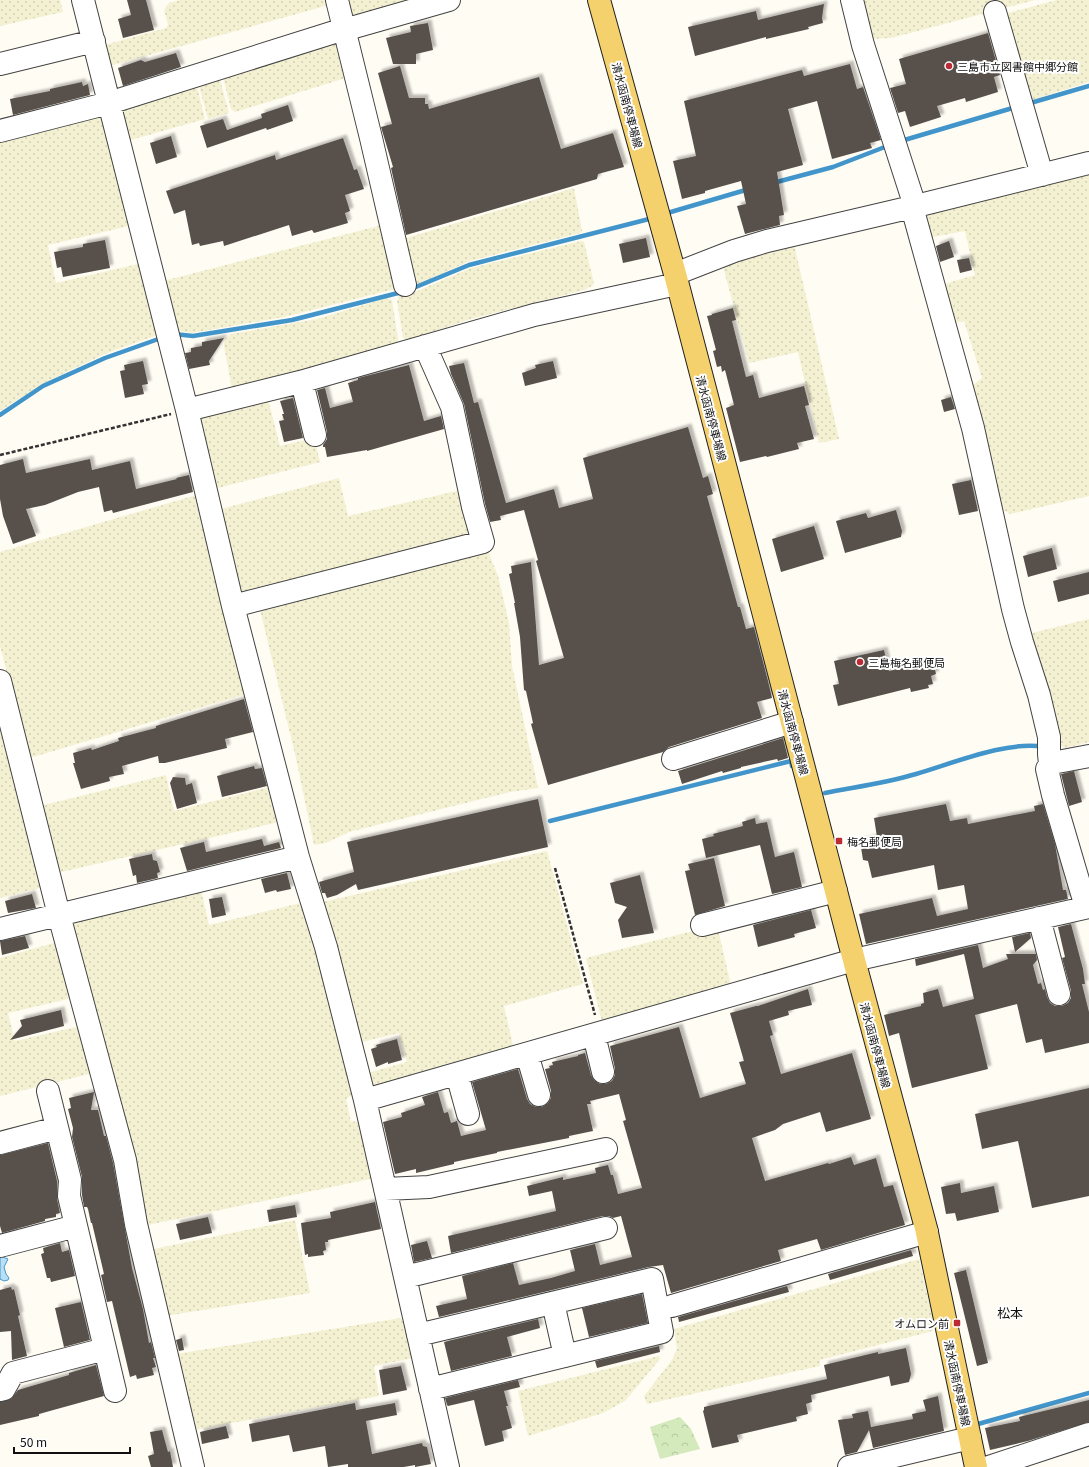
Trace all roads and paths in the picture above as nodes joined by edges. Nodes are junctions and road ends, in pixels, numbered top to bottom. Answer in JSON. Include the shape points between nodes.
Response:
{"nodes":[{"id":1,"x":83,"y":0,"type":"edge"},
{"id":2,"x":337,"y":0,"type":"edge"},
{"id":3,"x":449,"y":0,"type":"edge"},
{"id":4,"x":599,"y":0,"type":"edge"},
{"id":5,"x":852,"y":0,"type":"edge"},
{"id":6,"x":995,"y":12,"type":"dead end"},
{"id":7,"x":344,"y":30,"type":"junction"},
{"id":8,"x":94,"y":41,"type":"junction"},
{"id":9,"x":0,"y":64,"type":"edge"},
{"id":10,"x":109,"y":103,"type":"junction"},
{"id":11,"x":0,"y":131,"type":"edge"},
{"id":12,"x":1089,"y":163,"type":"edge"},
{"id":13,"x":1042,"y":175,"type":"junction"},
{"id":14,"x":914,"y":207,"type":"junction"},
{"id":15,"x":676,"y":279,"type":"junction"},
{"id":16,"x":405,"y":285,"type":"dead end"},
{"id":17,"x":425,"y":346,"type":"junction"},
{"id":18,"x":302,"y":382,"type":"junction"},
{"id":19,"x":187,"y":410,"type":"junction"},
{"id":20,"x":315,"y":435,"type":"dead end"},
{"id":21,"x":0,"y":455,"type":"edge"},
{"id":22,"x":233,"y":606,"type":"junction"},
{"id":23,"x":0,"y":680,"type":"edge"},
{"id":24,"x":792,"y":722,"type":"junction"},
{"id":25,"x":1050,"y":754,"type":"junction"},
{"id":26,"x":1089,"y":756,"type":"edge"},
{"id":27,"x":673,"y":759,"type":"dead end"},
{"id":28,"x":298,"y":857,"type":"junction"},
{"id":29,"x":555,"y":868,"type":"dead end"},
{"id":30,"x":836,"y":891,"type":"junction"},
{"id":31,"x":1088,"y":907,"type":"edge"},
{"id":32,"x":59,"y":914,"type":"junction"},
{"id":33,"x":1040,"y":918,"type":"junction"},
{"id":34,"x":702,"y":925,"type":"dead end"},
{"id":35,"x":0,"y":929,"type":"edge"},
{"id":36,"x":854,"y":960,"type":"junction"},
{"id":37,"x":1059,"y":994,"type":"dead end"},
{"id":38,"x":597,"y":1034,"type":"junction"},
{"id":39,"x":527,"y":1054,"type":"junction"},
{"id":40,"x":603,"y":1072,"type":"dead end"},
{"id":41,"x":457,"y":1074,"type":"junction"},
{"id":42,"x":48,"y":1091,"type":"dead end"},
{"id":43,"x":539,"y":1095,"type":"dead end"},
{"id":44,"x":365,"y":1100,"type":"junction"},
{"id":45,"x":468,"y":1114,"type":"dead end"},
{"id":46,"x":57,"y":1128,"type":"junction"},
{"id":47,"x":0,"y":1143,"type":"edge"},
{"id":48,"x":606,"y":1149,"type":"dead end"},
{"id":49,"x":385,"y":1190,"type":"junction"},
{"id":50,"x":76,"y":1226,"type":"junction"},
{"id":51,"x":606,"y":1228,"type":"dead end"},
{"id":52,"x":926,"y":1232,"type":"junction"},
{"id":53,"x":0,"y":1246,"type":"edge"},
{"id":54,"x":405,"y":1277,"type":"junction"},
{"id":55,"x":553,"y":1303,"type":"junction"},
{"id":56,"x":672,"y":1306,"type":"dead end"},
{"id":57,"x":418,"y":1335,"type":"junction"},
{"id":58,"x":105,"y":1349,"type":"junction"},
{"id":59,"x":564,"y":1356,"type":"junction"},
{"id":60,"x":430,"y":1389,"type":"junction"},
{"id":61,"x":0,"y":1390,"type":"edge"},
{"id":62,"x":115,"y":1391,"type":"dead end"},
{"id":63,"x":1089,"y":1434,"type":"edge"},
{"id":64,"x":970,"y":1438,"type":"junction"},
{"id":65,"x":444,"y":1465,"type":"edge"},
{"id":66,"x":192,"y":1467,"type":"edge"},
{"id":67,"x":849,"y":1467,"type":"edge"},
{"id":68,"x":976,"y":1467,"type":"edge"},
{"id":69,"x":989,"y":1467,"type":"edge"}],
"edges":[{"from":1,"to":8,"type":"street"},
{"from":2,"to":7,"type":"street"},
{"from":3,"to":7,"type":"street"},
{"from":4,"to":15,"type":"main road","name":"清水函南停車場線"},
{"from":5,"to":14,"type":"street","via":[[863,44]]},
{"from":6,"to":13,"type":"street"},
{"from":7,"to":10,"type":"street"},
{"from":7,"to":16,"type":"street"},
{"from":8,"to":9,"type":"street"},
{"from":8,"to":10,"type":"street"},
{"from":10,"to":11,"type":"street"},
{"from":10,"to":19,"type":"street"},
{"from":12,"to":13,"type":"street"},
{"from":13,"to":14,"type":"street"},
{"from":14,"to":15,"type":"street","via":[[767,241],[734,251]]},
{"from":14,"to":25,"type":"street","via":[[973,428],[1013,610],[1039,696]]},
{"from":15,"to":17,"type":"street"},
{"from":15,"to":24,"type":"main road","name":"清水函南停車場線"},
{"from":17,"to":18,"type":"street"},
{"from":17,"to":22,"type":"street","via":[[452,406],[483,542]]},
{"from":18,"to":19,"type":"street"},
{"from":18,"to":20,"type":"street"},
{"from":19,"to":21,"type":"path"},
{"from":19,"to":22,"type":"street"},
{"from":22,"to":28,"type":"street"},
{"from":23,"to":32,"type":"street"},
{"from":24,"to":27,"type":"street"},
{"from":24,"to":30,"type":"main road","name":"清水函南停車場線"},
{"from":25,"to":26,"type":"street"},
{"from":25,"to":31,"type":"street","via":[[1047,769],[1053,795]]},
{"from":28,"to":32,"type":"street"},
{"from":28,"to":44,"type":"street","via":[[326,947]]},
{"from":29,"to":38,"type":"path"},
{"from":30,"to":34,"type":"street"},
{"from":30,"to":36,"type":"main road","name":"清水函南停車場線"},
{"from":31,"to":33,"type":"street"},
{"from":32,"to":35,"type":"street"},
{"from":32,"to":66,"type":"street","via":[[125,1160],[136,1224]]},
{"from":33,"to":36,"type":"street"},
{"from":33,"to":37,"type":"street"},
{"from":36,"to":38,"type":"street"},
{"from":36,"to":52,"type":"main road","name":"清水函南停車場線"},
{"from":38,"to":39,"type":"street"},
{"from":38,"to":40,"type":"street"},
{"from":39,"to":41,"type":"street"},
{"from":39,"to":43,"type":"street"},
{"from":41,"to":44,"type":"street"},
{"from":41,"to":45,"type":"street"},
{"from":42,"to":46,"type":"street"},
{"from":44,"to":49,"type":"street"},
{"from":46,"to":47,"type":"street"},
{"from":46,"to":50,"type":"street","via":[[70,1180],[69,1196]]},
{"from":48,"to":49,"type":"street","via":[[429,1187]]},
{"from":49,"to":54,"type":"street"},
{"from":50,"to":53,"type":"street"},
{"from":50,"to":58,"type":"street"},
{"from":51,"to":54,"type":"street"},
{"from":52,"to":56,"type":"street"},
{"from":52,"to":64,"type":"main road","name":"清水函南停車場線"},
{"from":54,"to":57,"type":"street"},
{"from":55,"to":57,"type":"street"},
{"from":55,"to":59,"type":"street"},
{"from":55,"to":59,"type":"street","via":[[652,1279],[662,1332]]},
{"from":57,"to":60,"type":"street"},
{"from":58,"to":61,"type":"street","via":[[13,1373],[4,1389]]},
{"from":58,"to":62,"type":"street"},
{"from":59,"to":60,"type":"street"},
{"from":60,"to":65,"type":"street"},
{"from":63,"to":69,"type":"street"},
{"from":64,"to":67,"type":"street"},
{"from":64,"to":68,"type":"main road","name":"清水函南停車場線"}]}
